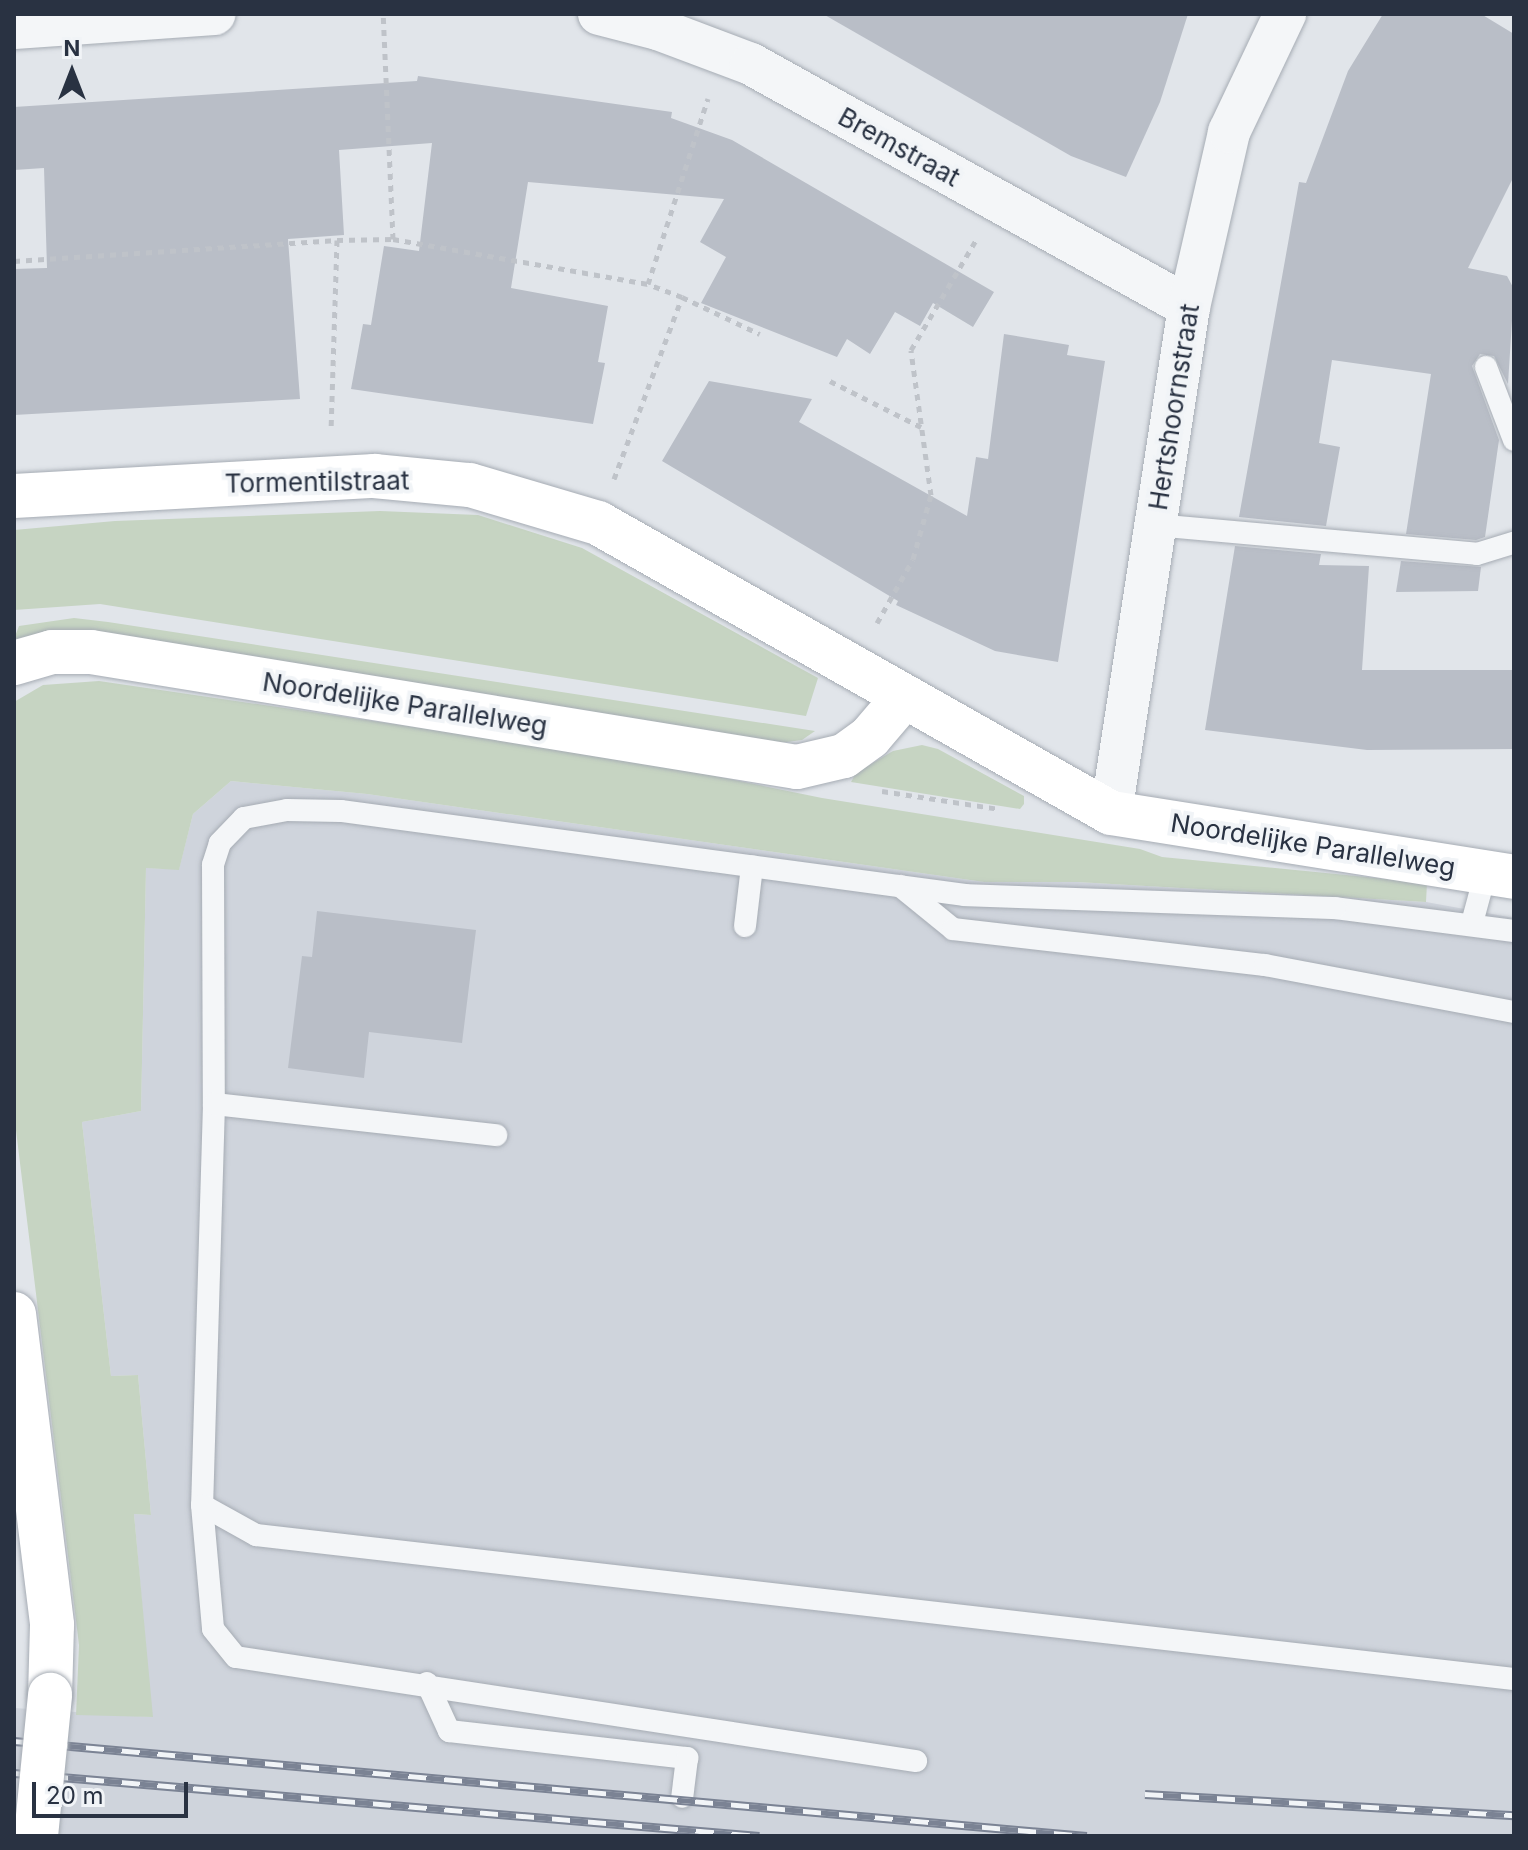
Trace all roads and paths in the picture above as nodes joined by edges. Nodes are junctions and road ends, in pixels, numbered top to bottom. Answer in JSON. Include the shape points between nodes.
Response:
{"nodes":[{"id":1,"x":215,"y":14,"type":"edge"},
{"id":2,"x":383,"y":14,"type":"edge"},
{"id":3,"x":599,"y":14,"type":"edge"},
{"id":4,"x":1285,"y":14,"type":"edge"},
{"id":5,"x":14,"y":28,"type":"edge"},
{"id":6,"x":723,"y":51,"type":"junction"},
{"id":7,"x":998,"y":201,"type":"junction"},
{"id":8,"x":393,"y":239,"type":"junction"},
{"id":9,"x":337,"y":240,"type":"junction"},
{"id":10,"x":14,"y":261,"type":"edge"},
{"id":11,"x":648,"y":284,"type":"junction"},
{"id":12,"x":682,"y":297,"type":"junction"},
{"id":13,"x":1189,"y":307,"type":"junction"},
{"id":14,"x":760,"y":334,"type":"dead end"},
{"id":15,"x":1486,"y":367,"type":"dead end"},
{"id":16,"x":830,"y":381,"type":"dead end"},
{"id":17,"x":922,"y":428,"type":"junction"},
{"id":18,"x":1514,"y":440,"type":"edge"},
{"id":19,"x":330,"y":478,"type":"junction"},
{"id":20,"x":14,"y":496,"type":"edge"},
{"id":21,"x":598,"y":523,"type":"junction"},
{"id":22,"x":1155,"y":525,"type":"junction"},
{"id":23,"x":1514,"y":543,"type":"edge"},
{"id":24,"x":14,"y":663,"type":"edge"},
{"id":25,"x":852,"y":668,"type":"junction"},
{"id":26,"x":904,"y":697,"type":"junction"},
{"id":27,"x":797,"y":767,"type":"junction"},
{"id":28,"x":1014,"y":811,"type":"dead end"},
{"id":29,"x":1111,"y":813,"type":"junction"},
{"id":30,"x":752,"y":866,"type":"junction"},
{"id":31,"x":1500,"y":874,"type":"edge"},
{"id":32,"x":899,"y":885,"type":"junction"},
{"id":33,"x":1472,"y":923,"type":"junction"},
{"id":34,"x":745,"y":926,"type":"dead end"},
{"id":35,"x":1514,"y":931,"type":"edge"},
{"id":36,"x":1514,"y":1012,"type":"edge"},
{"id":37,"x":214,"y":1104,"type":"junction"},
{"id":38,"x":496,"y":1135,"type":"dead end"},
{"id":39,"x":14,"y":1314,"type":"edge"},
{"id":40,"x":202,"y":1505,"type":"junction"},
{"id":41,"x":29,"y":1549,"type":"edge"},
{"id":42,"x":1514,"y":1679,"type":"edge"},
{"id":43,"x":427,"y":1683,"type":"junction"},
{"id":44,"x":916,"y":1761,"type":"dead end"},
{"id":45,"x":682,"y":1797,"type":"dead end"},
{"id":46,"x":36,"y":1836,"type":"edge"}],
"edges":[{"from":1,"to":5,"type":"street"},
{"from":2,"to":8,"type":"path"},
{"from":3,"to":6,"type":"street","name":"Bremstraat"},
{"from":4,"to":13,"type":"street","name":"Hertshoornstraat","via":[[1229,132]]},
{"from":6,"to":7,"type":"street","name":"Bremstraat"},
{"from":6,"to":11,"type":"path"},
{"from":7,"to":13,"type":"street","name":"Bremstraat"},
{"from":7,"to":17,"type":"path","via":[[911,350]]},
{"from":8,"to":9,"type":"path"},
{"from":8,"to":11,"type":"path"},
{"from":9,"to":10,"type":"path"},
{"from":9,"to":19,"type":"path"},
{"from":11,"to":12,"type":"path"},
{"from":12,"to":14,"type":"path"},
{"from":12,"to":21,"type":"path"},
{"from":13,"to":22,"type":"street","name":"Hertshoornstraat"},
{"from":15,"to":18,"type":"lane"},
{"from":16,"to":17,"type":"path"},
{"from":17,"to":25,"type":"path","via":[[931,495],[913,559]]},
{"from":19,"to":20,"type":"street","name":"Tormentilstraat"},
{"from":19,"to":21,"type":"street","name":"Tormentilstraat","via":[[374,476],[470,485]]},
{"from":21,"to":25,"type":"street","name":"Tormentilstraat"},
{"from":22,"to":23,"type":"lane","via":[[1477,554]]},
{"from":22,"to":29,"type":"street","name":"Hertshoornstraat"},
{"from":24,"to":27,"type":"street","name":"Noordelijke Parallelweg","via":[[52,652],[91,652]]},
{"from":25,"to":26,"type":"street","name":"Tormentilstraat"},
{"from":26,"to":27,"type":"street","name":"Noordelijke Parallelweg","via":[[870,737],[844,756]]},
{"from":26,"to":29,"type":"street","name":"Noordelijke Parallelweg"},
{"from":27,"to":28,"type":"path","via":[[836,783]]},
{"from":29,"to":31,"type":"street","name":"Noordelijke Parallelweg"},
{"from":30,"to":32,"type":"lane"},
{"from":30,"to":34,"type":"lane"},
{"from":30,"to":37,"type":"lane","via":[[341,811],[287,810],[244,818],[220,843],[213,865]]},
{"from":31,"to":33,"type":"lane"},
{"from":32,"to":33,"type":"lane","via":[[965,895],[1335,908]]},
{"from":32,"to":36,"type":"lane","via":[[953,929],[1265,965]]},
{"from":33,"to":35,"type":"lane"},
{"from":37,"to":38,"type":"lane"},
{"from":37,"to":40,"type":"lane"},
{"from":39,"to":41,"type":"street"},
{"from":40,"to":42,"type":"lane","via":[[256,1535]]},
{"from":40,"to":43,"type":"lane","via":[[213,1629],[236,1657]]},
{"from":41,"to":46,"type":"street","bridge":true,"via":[[52,1625]]},
{"from":43,"to":44,"type":"lane"},
{"from":43,"to":45,"type":"lane","via":[[449,1731],[687,1758]]}]}
